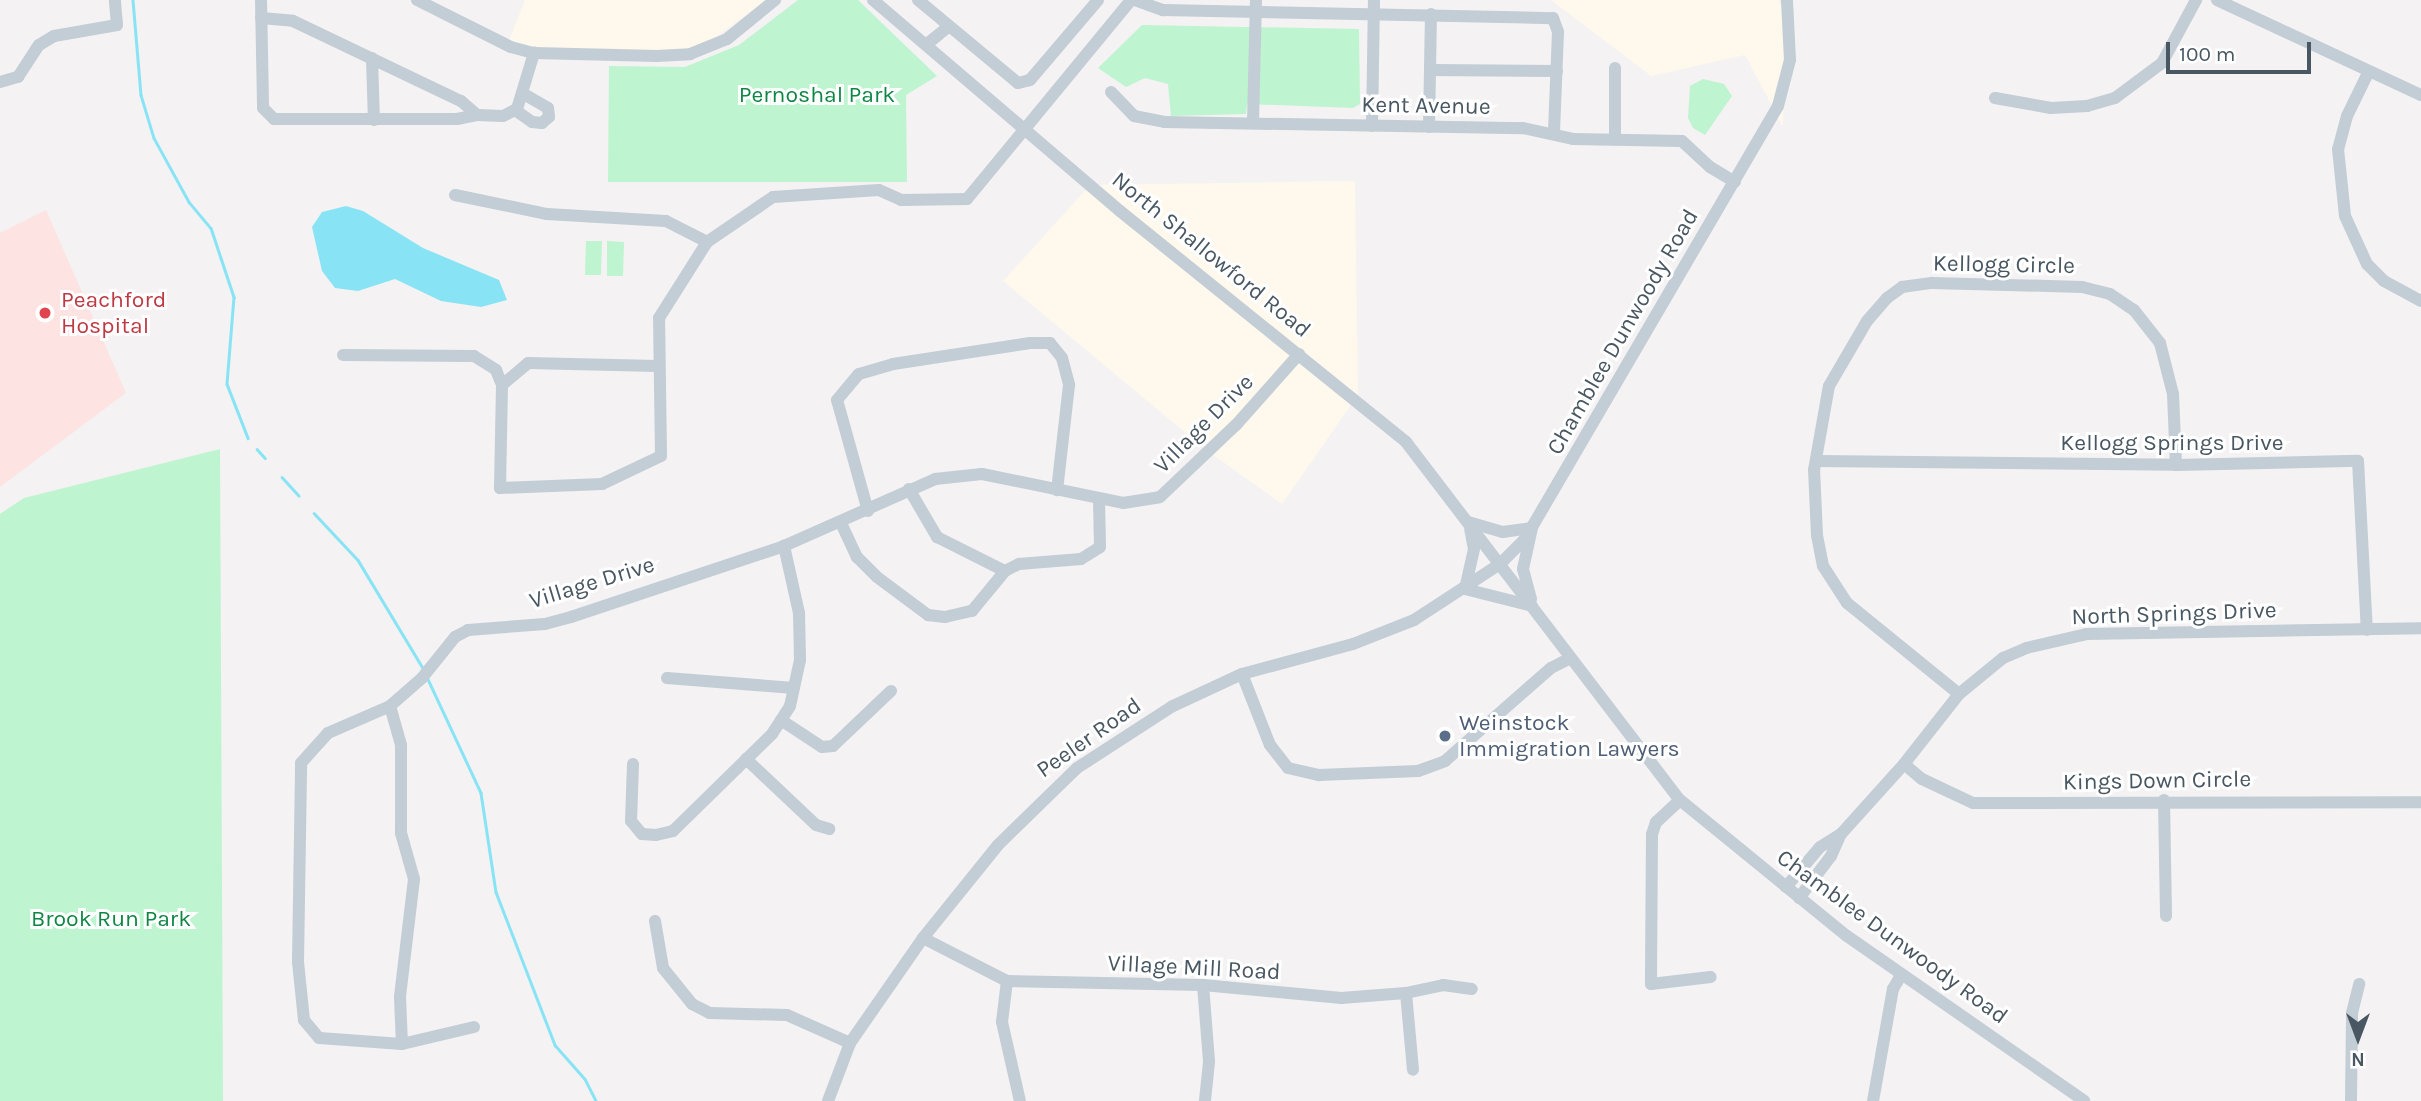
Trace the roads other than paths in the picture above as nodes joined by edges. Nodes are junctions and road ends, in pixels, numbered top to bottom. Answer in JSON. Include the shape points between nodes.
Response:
{"nodes":[{"id":1,"x":115,"y":0,"type":"edge"},
{"id":2,"x":261,"y":0,"type":"edge"},
{"id":3,"x":417,"y":0,"type":"edge"},
{"id":4,"x":775,"y":0,"type":"edge"},
{"id":5,"x":873,"y":0,"type":"edge"},
{"id":6,"x":919,"y":0,"type":"edge"},
{"id":7,"x":1098,"y":0,"type":"edge"},
{"id":8,"x":1133,"y":0,"type":"edge"},
{"id":9,"x":1374,"y":0,"type":"edge"},
{"id":10,"x":1787,"y":0,"type":"edge"},
{"id":11,"x":2196,"y":0,"type":"edge"},
{"id":12,"x":2217,"y":0,"type":"edge"},
{"id":13,"x":1256,"y":6,"type":"edge"},
{"id":14,"x":1315,"y":6,"type":"edge"},
{"id":15,"x":1374,"y":14,"type":"junction"},
{"id":16,"x":1431,"y":14,"type":"junction"},
{"id":17,"x":261,"y":18,"type":"junction"},
{"id":18,"x":949,"y":26,"type":"junction"},
{"id":19,"x":927,"y":44,"type":"junction"},
{"id":20,"x":534,"y":53,"type":"junction"},
{"id":21,"x":372,"y":58,"type":"junction"},
{"id":22,"x":1430,"y":70,"type":"junction"},
{"id":23,"x":1557,"y":71,"type":"junction"},
{"id":24,"x":2368,"y":73,"type":"junction"},
{"id":25,"x":1615,"y":74,"type":"dead end"},
{"id":26,"x":0,"y":82,"type":"edge"},
{"id":27,"x":1111,"y":92,"type":"dead end"},
{"id":28,"x":523,"y":93,"type":"junction"},
{"id":29,"x":2421,"y":95,"type":"edge"},
{"id":30,"x":1995,"y":98,"type":"dead end"},
{"id":31,"x":515,"y":110,"type":"junction"},
{"id":32,"x":477,"y":115,"type":"junction"},
{"id":33,"x":374,"y":120,"type":"junction"},
{"id":34,"x":1253,"y":122,"type":"junction"},
{"id":35,"x":1372,"y":126,"type":"junction"},
{"id":36,"x":1429,"y":127,"type":"junction"},
{"id":37,"x":1029,"y":129,"type":"junction"},
{"id":38,"x":1554,"y":133,"type":"junction"},
{"id":39,"x":1615,"y":139,"type":"junction"},
{"id":40,"x":1735,"y":181,"type":"junction"},
{"id":41,"x":455,"y":195,"type":"dead end"},
{"id":42,"x":707,"y":242,"type":"junction"},
{"id":43,"x":2421,"y":301,"type":"edge"},
{"id":44,"x":1299,"y":354,"type":"junction"},
{"id":45,"x":343,"y":355,"type":"dead end"},
{"id":46,"x":657,"y":366,"type":"junction"},
{"id":47,"x":502,"y":385,"type":"junction"},
{"id":48,"x":1817,"y":461,"type":"junction"},
{"id":49,"x":2176,"y":465,"type":"junction"},
{"id":50,"x":909,"y":489,"type":"junction"},
{"id":51,"x":1057,"y":490,"type":"junction"},
{"id":52,"x":1099,"y":500,"type":"junction"},
{"id":53,"x":868,"y":510,"type":"junction"},
{"id":54,"x":1468,"y":522,"type":"junction"},
{"id":55,"x":841,"y":523,"type":"junction"},
{"id":56,"x":1532,"y":528,"type":"junction"},
{"id":57,"x":784,"y":546,"type":"junction"},
{"id":58,"x":1500,"y":564,"type":"junction"},
{"id":59,"x":1005,"y":571,"type":"junction"},
{"id":60,"x":1465,"y":589,"type":"junction"},
{"id":61,"x":1533,"y":607,"type":"junction"},
{"id":62,"x":2421,"y":628,"type":"edge"},
{"id":63,"x":2367,"y":630,"type":"junction"},
{"id":64,"x":1569,"y":659,"type":"junction"},
{"id":65,"x":1242,"y":674,"type":"junction"},
{"id":66,"x":667,"y":678,"type":"dead end"},
{"id":67,"x":794,"y":688,"type":"junction"},
{"id":68,"x":891,"y":691,"type":"dead end"},
{"id":69,"x":1959,"y":694,"type":"junction"},
{"id":70,"x":390,"y":706,"type":"junction"},
{"id":71,"x":781,"y":720,"type":"junction"},
{"id":72,"x":746,"y":759,"type":"junction"},
{"id":73,"x":634,"y":764,"type":"dead end"},
{"id":74,"x":1904,"y":764,"type":"junction"},
{"id":75,"x":1680,"y":800,"type":"junction"},
{"id":76,"x":2164,"y":800,"type":"junction"},
{"id":77,"x":2421,"y":802,"type":"edge"},
{"id":78,"x":829,"y":829,"type":"dead end"},
{"id":79,"x":1841,"y":834,"type":"junction"},
{"id":80,"x":1786,"y":887,"type":"junction"},
{"id":81,"x":1799,"y":898,"type":"junction"},
{"id":82,"x":2166,"y":916,"type":"dead end"},
{"id":83,"x":655,"y":921,"type":"dead end"},
{"id":84,"x":923,"y":938,"type":"junction"},
{"id":85,"x":1901,"y":975,"type":"junction"},
{"id":86,"x":1711,"y":977,"type":"dead end"},
{"id":87,"x":1007,"y":981,"type":"junction"},
{"id":88,"x":2359,"y":984,"type":"dead end"},
{"id":89,"x":1203,"y":985,"type":"junction"},
{"id":90,"x":1472,"y":989,"type":"dead end"},
{"id":91,"x":1406,"y":993,"type":"junction"},
{"id":92,"x":474,"y":1027,"type":"dead end"},
{"id":93,"x":850,"y":1043,"type":"junction"},
{"id":94,"x":402,"y":1044,"type":"junction"},
{"id":95,"x":1413,"y":1070,"type":"dead end"},
{"id":96,"x":828,"y":1101,"type":"edge"},
{"id":97,"x":1020,"y":1101,"type":"edge"},
{"id":98,"x":1205,"y":1101,"type":"edge"},
{"id":99,"x":1873,"y":1101,"type":"edge"},
{"id":100,"x":2084,"y":1101,"type":"edge"},
{"id":101,"x":2351,"y":1101,"type":"edge"}],
"edges":[{"from":1,"to":26,"type":"street","via":[[117,25],[54,36],[39,46],[18,77]]},
{"from":2,"to":17,"type":"street"},
{"from":3,"to":20,"type":"street","via":[[511,47]]},
{"from":4,"to":20,"type":"street","via":[[727,39],[690,54]]},
{"from":5,"to":19,"type":"street","name":"North Shallowford Road"},
{"from":6,"to":18,"type":"street"},
{"from":7,"to":18,"type":"street","via":[[1030,80],[1018,83]]},
{"from":8,"to":13,"type":"street","via":[[1163,10]]},
{"from":8,"to":37,"type":"street"},
{"from":9,"to":15,"type":"street"},
{"from":10,"to":40,"type":"street","name":"Chamblee Dunwoody Road","via":[[1791,40],[1786,82],[1766,131]]},
{"from":11,"to":30,"type":"street","via":[[2162,63],[2116,98],[2087,106],[2051,107]]},
{"from":12,"to":24,"type":"street"},
{"from":13,"to":14,"type":"street"},
{"from":13,"to":34,"type":"street"},
{"from":14,"to":15,"type":"street"},
{"from":15,"to":16,"type":"street"},
{"from":15,"to":35,"type":"street"},
{"from":16,"to":22,"type":"street"},
{"from":16,"to":23,"type":"street","via":[[1553,18],[1558,32]]},
{"from":17,"to":21,"type":"street","via":[[293,21]]},
{"from":17,"to":33,"type":"street","via":[[262,101],[267,114],[285,120]]},
{"from":18,"to":19,"type":"street"},
{"from":19,"to":37,"type":"street","name":"North Shallowford Road"},
{"from":20,"to":28,"type":"street"},
{"from":21,"to":32,"type":"street","via":[[468,104]]},
{"from":21,"to":33,"type":"street"},
{"from":22,"to":23,"type":"street"},
{"from":22,"to":36,"type":"street"},
{"from":23,"to":38,"type":"street"},
{"from":24,"to":29,"type":"street"},
{"from":24,"to":43,"type":"street","via":[[2347,116],[2338,149],[2345,216],[2367,264],[2384,281]]},
{"from":25,"to":39,"type":"street"},
{"from":27,"to":34,"type":"street","name":"Kent Avenue","via":[[1142,120]]},
{"from":28,"to":31,"type":"street"},
{"from":28,"to":31,"type":"street","via":[[548,108],[549,117],[542,123],[532,122]]},
{"from":31,"to":32,"type":"street","via":[[503,116]]},
{"from":32,"to":33,"type":"street"},
{"from":34,"to":35,"type":"street","name":"Kent Avenue"},
{"from":35,"to":36,"type":"street","name":"Kent Avenue"},
{"from":36,"to":38,"type":"street","name":"Kent Avenue"},
{"from":37,"to":42,"type":"street","via":[[967,199],[901,200],[879,190],[784,195],[773,197]]},
{"from":37,"to":44,"type":"street","name":"North Shallowford Road","via":[[1119,211]]},
{"from":38,"to":39,"type":"street","name":"Kent Avenue","via":[[1573,139]]},
{"from":39,"to":40,"type":"street","name":"Kent Avenue","via":[[1682,141],[1710,167]]},
{"from":40,"to":56,"type":"street","name":"Chamblee Dunwoody Road","via":[[1640,335]]},
{"from":41,"to":42,"type":"street","via":[[547,214],[666,221]]},
{"from":42,"to":46,"type":"street","via":[[659,318]]},
{"from":44,"to":52,"type":"street","name":"Village Drive","via":[[1236,425],[1160,498]]},
{"from":44,"to":54,"type":"street","name":"North Shallowford Road","via":[[1406,442]]},
{"from":45,"to":47,"type":"street","via":[[474,356],[496,370]]},
{"from":46,"to":47,"type":"street","via":[[528,363]]},
{"from":46,"to":47,"type":"street","via":[[661,456],[602,484],[500,488]]},
{"from":48,"to":49,"type":"street","name":"Kellogg Springs Drive"},
{"from":48,"to":49,"type":"street","name":"Kellogg Circle","via":[[1829,386],[1844,356],[1887,298],[1902,288],[1932,283],[2082,287],[2110,294],[2134,310],[2160,342],[2173,394]]},
{"from":48,"to":69,"type":"street","name":"Kellogg Circle","via":[[1814,496],[1823,566],[1847,603]]},
{"from":49,"to":63,"type":"street","name":"Kellogg Springs Drive","via":[[2358,461]]},
{"from":50,"to":51,"type":"street","name":"Village Drive","via":[[935,479],[982,474]]},
{"from":50,"to":53,"type":"street","name":"Village Drive"},
{"from":50,"to":59,"type":"street","via":[[937,537]]},
{"from":51,"to":52,"type":"street","name":"Village Drive"},
{"from":51,"to":53,"type":"street","via":[[1069,385],[1062,358],[1050,343],[1030,343],[893,364],[859,374],[837,400]]},
{"from":52,"to":59,"type":"street","via":[[1100,547],[1081,559],[1019,564]]},
{"from":53,"to":55,"type":"street","name":"Village Drive"},
{"from":54,"to":56,"type":"street","via":[[1503,532]]},
{"from":54,"to":58,"type":"street","name":"North Shallowford Road"},
{"from":54,"to":60,"type":"street","via":[[1474,549]]},
{"from":55,"to":57,"type":"street","name":"Village Drive"},
{"from":55,"to":59,"type":"street","via":[[857,557],[903,600],[928,615],[972,611]]},
{"from":56,"to":58,"type":"street","name":"Chamblee Dunwoody Road"},
{"from":56,"to":61,"type":"street","via":[[1523,569]]},
{"from":57,"to":67,"type":"street","via":[[799,613],[800,660]]},
{"from":57,"to":70,"type":"street","name":"Village Drive","via":[[545,624],[468,630],[455,636],[428,671]]},
{"from":58,"to":60,"type":"street","name":"Peeler Road"},
{"from":58,"to":61,"type":"street"},
{"from":60,"to":61,"type":"street"},
{"from":60,"to":65,"type":"street","name":"Peeler Road","via":[[1383,634]]},
{"from":61,"to":64,"type":"street"},
{"from":62,"to":63,"type":"street","name":"North Springs Drive"},
{"from":63,"to":69,"type":"street","name":"North Springs Drive","via":[[2087,634],[2053,639],[2003,658]]},
{"from":64,"to":65,"type":"street","via":[[1541,677],[1445,761],[1418,771],[1319,775],[1288,768],[1269,745]]},
{"from":64,"to":75,"type":"street","name":"Chamblee Dunwoody Road"},
{"from":65,"to":84,"type":"street","name":"Peeler Road","via":[[1172,706],[1068,775],[998,845]]},
{"from":66,"to":67,"type":"street"},
{"from":67,"to":71,"type":"street"},
{"from":68,"to":71,"type":"street","via":[[833,746],[822,747]]},
{"from":69,"to":74,"type":"street","name":"North Springs Drive"},
{"from":70,"to":94,"type":"street","via":[[401,745],[401,833],[414,880],[400,997]]},
{"from":70,"to":94,"type":"street","name":"Village Drive","via":[[328,733],[301,763],[299,989],[304,1020],[319,1038]]},
{"from":71,"to":72,"type":"street"},
{"from":72,"to":73,"type":"street","via":[[673,831],[656,835],[642,834],[631,821]]},
{"from":72,"to":78,"type":"street","via":[[816,825]]},
{"from":74,"to":76,"type":"street","name":"Kings Down Circle","via":[[1922,779],[1973,803]]},
{"from":74,"to":79,"type":"street","name":"North Springs Drive"},
{"from":75,"to":80,"type":"street","name":"Chamblee Dunwoody Road"},
{"from":75,"to":86,"type":"street","via":[[1656,822],[1652,834],[1651,984]]},
{"from":76,"to":77,"type":"street","name":"Kings Down Circle"},
{"from":76,"to":82,"type":"street"},
{"from":79,"to":80,"type":"street","name":"North Springs Drive","via":[[1820,847]]},
{"from":79,"to":81,"type":"street","name":"North Springs Drive","via":[[1831,856]]},
{"from":80,"to":81,"type":"street","name":"Chamblee Dunwoody Road"},
{"from":81,"to":85,"type":"street","name":"Chamblee Dunwoody Road"},
{"from":83,"to":93,"type":"street","via":[[663,968],[692,1004],[710,1013],[787,1015]]},
{"from":84,"to":87,"type":"street","name":"Village Mill Road"},
{"from":84,"to":93,"type":"street","name":"Peeler Road"},
{"from":85,"to":99,"type":"street","via":[[1894,989]]},
{"from":85,"to":100,"type":"street","name":"Chamblee Dunwoody Road"},
{"from":87,"to":89,"type":"street","name":"Village Mill Road"},
{"from":87,"to":97,"type":"street","via":[[1002,1022]]},
{"from":88,"to":101,"type":"street","via":[[2352,1013]]},
{"from":89,"to":91,"type":"street","name":"Village Mill Road","via":[[1341,998]]},
{"from":89,"to":98,"type":"street","via":[[1209,1062]]},
{"from":90,"to":91,"type":"street","name":"Village Mill Road","via":[[1443,985]]},
{"from":91,"to":95,"type":"street"},
{"from":92,"to":94,"type":"street","name":"Village Drive"},
{"from":93,"to":96,"type":"street","name":"Peeler Road"}]}
